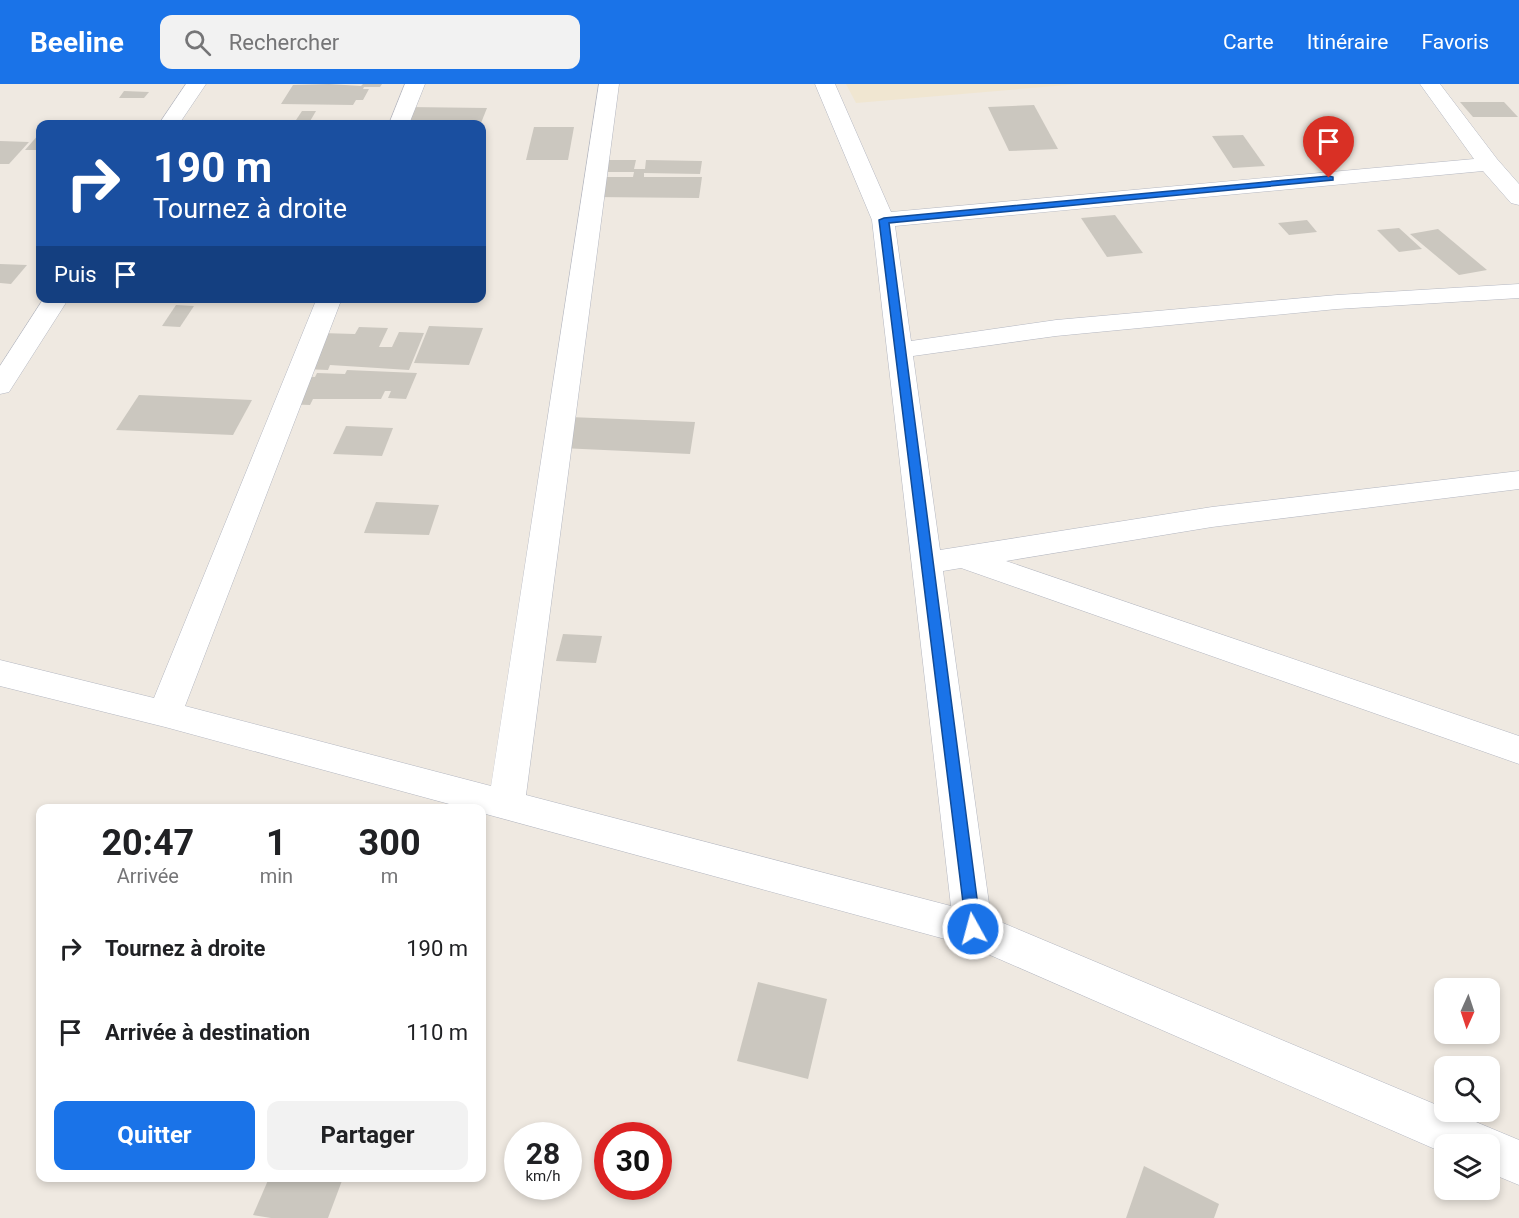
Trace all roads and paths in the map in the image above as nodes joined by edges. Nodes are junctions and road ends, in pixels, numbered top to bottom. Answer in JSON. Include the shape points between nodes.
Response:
{"nodes":[{"id":1,"x":196,"y":84,"type":"edge"},
{"id":2,"x":415,"y":84,"type":"edge"},
{"id":3,"x":609,"y":84,"type":"edge"},
{"id":4,"x":825,"y":84,"type":"edge"},
{"id":5,"x":1430,"y":84,"type":"edge"},
{"id":6,"x":172,"y":120,"type":"edge"},
{"id":7,"x":401,"y":120,"type":"edge"},
{"id":8,"x":1489,"y":164,"type":"junction"},
{"id":9,"x":1519,"y":198,"type":"edge"},
{"id":10,"x":884,"y":220,"type":"junction"},
{"id":11,"x":1519,"y":291,"type":"edge"},
{"id":12,"x":54,"y":303,"type":"edge"},
{"id":13,"x":328,"y":303,"type":"edge"},
{"id":14,"x":900,"y":350,"type":"junction"},
{"id":15,"x":0,"y":386,"type":"edge"},
{"id":16,"x":1519,"y":480,"type":"edge"},
{"id":17,"x":965,"y":559,"type":"junction"},
{"id":18,"x":927,"y":563,"type":"junction"},
{"id":19,"x":0,"y":673,"type":"edge"},
{"id":20,"x":165,"y":714,"type":"junction"},
{"id":21,"x":1519,"y":750,"type":"edge"},
{"id":22,"x":506,"y":805,"type":"junction"},
{"id":23,"x":973,"y":929,"type":"junction"},
{"id":24,"x":1453,"y":1134,"type":"edge"},
{"id":25,"x":1500,"y":1154,"type":"edge"},
{"id":26,"x":1519,"y":1163,"type":"edge"}],
"edges":[{"from":1,"to":6,"type":"street"},
{"from":2,"to":7,"type":"street"},
{"from":3,"to":22,"type":"street"},
{"from":4,"to":10,"type":"street"},
{"from":5,"to":8,"type":"street"},
{"from":8,"to":9,"type":"street"},
{"from":8,"to":10,"type":"street"},
{"from":10,"to":14,"type":"street"},
{"from":11,"to":14,"type":"street","via":[[1337,302],[1056,328]]},
{"from":12,"to":15,"type":"street"},
{"from":13,"to":20,"type":"street"},
{"from":14,"to":18,"type":"street"},
{"from":16,"to":17,"type":"street","via":[[1212,517]]},
{"from":17,"to":18,"type":"street"},
{"from":17,"to":21,"type":"street"},
{"from":18,"to":23,"type":"street"},
{"from":19,"to":20,"type":"street"},
{"from":20,"to":22,"type":"street"},
{"from":22,"to":23,"type":"street"},
{"from":23,"to":24,"type":"street"},
{"from":25,"to":26,"type":"street"}]}
